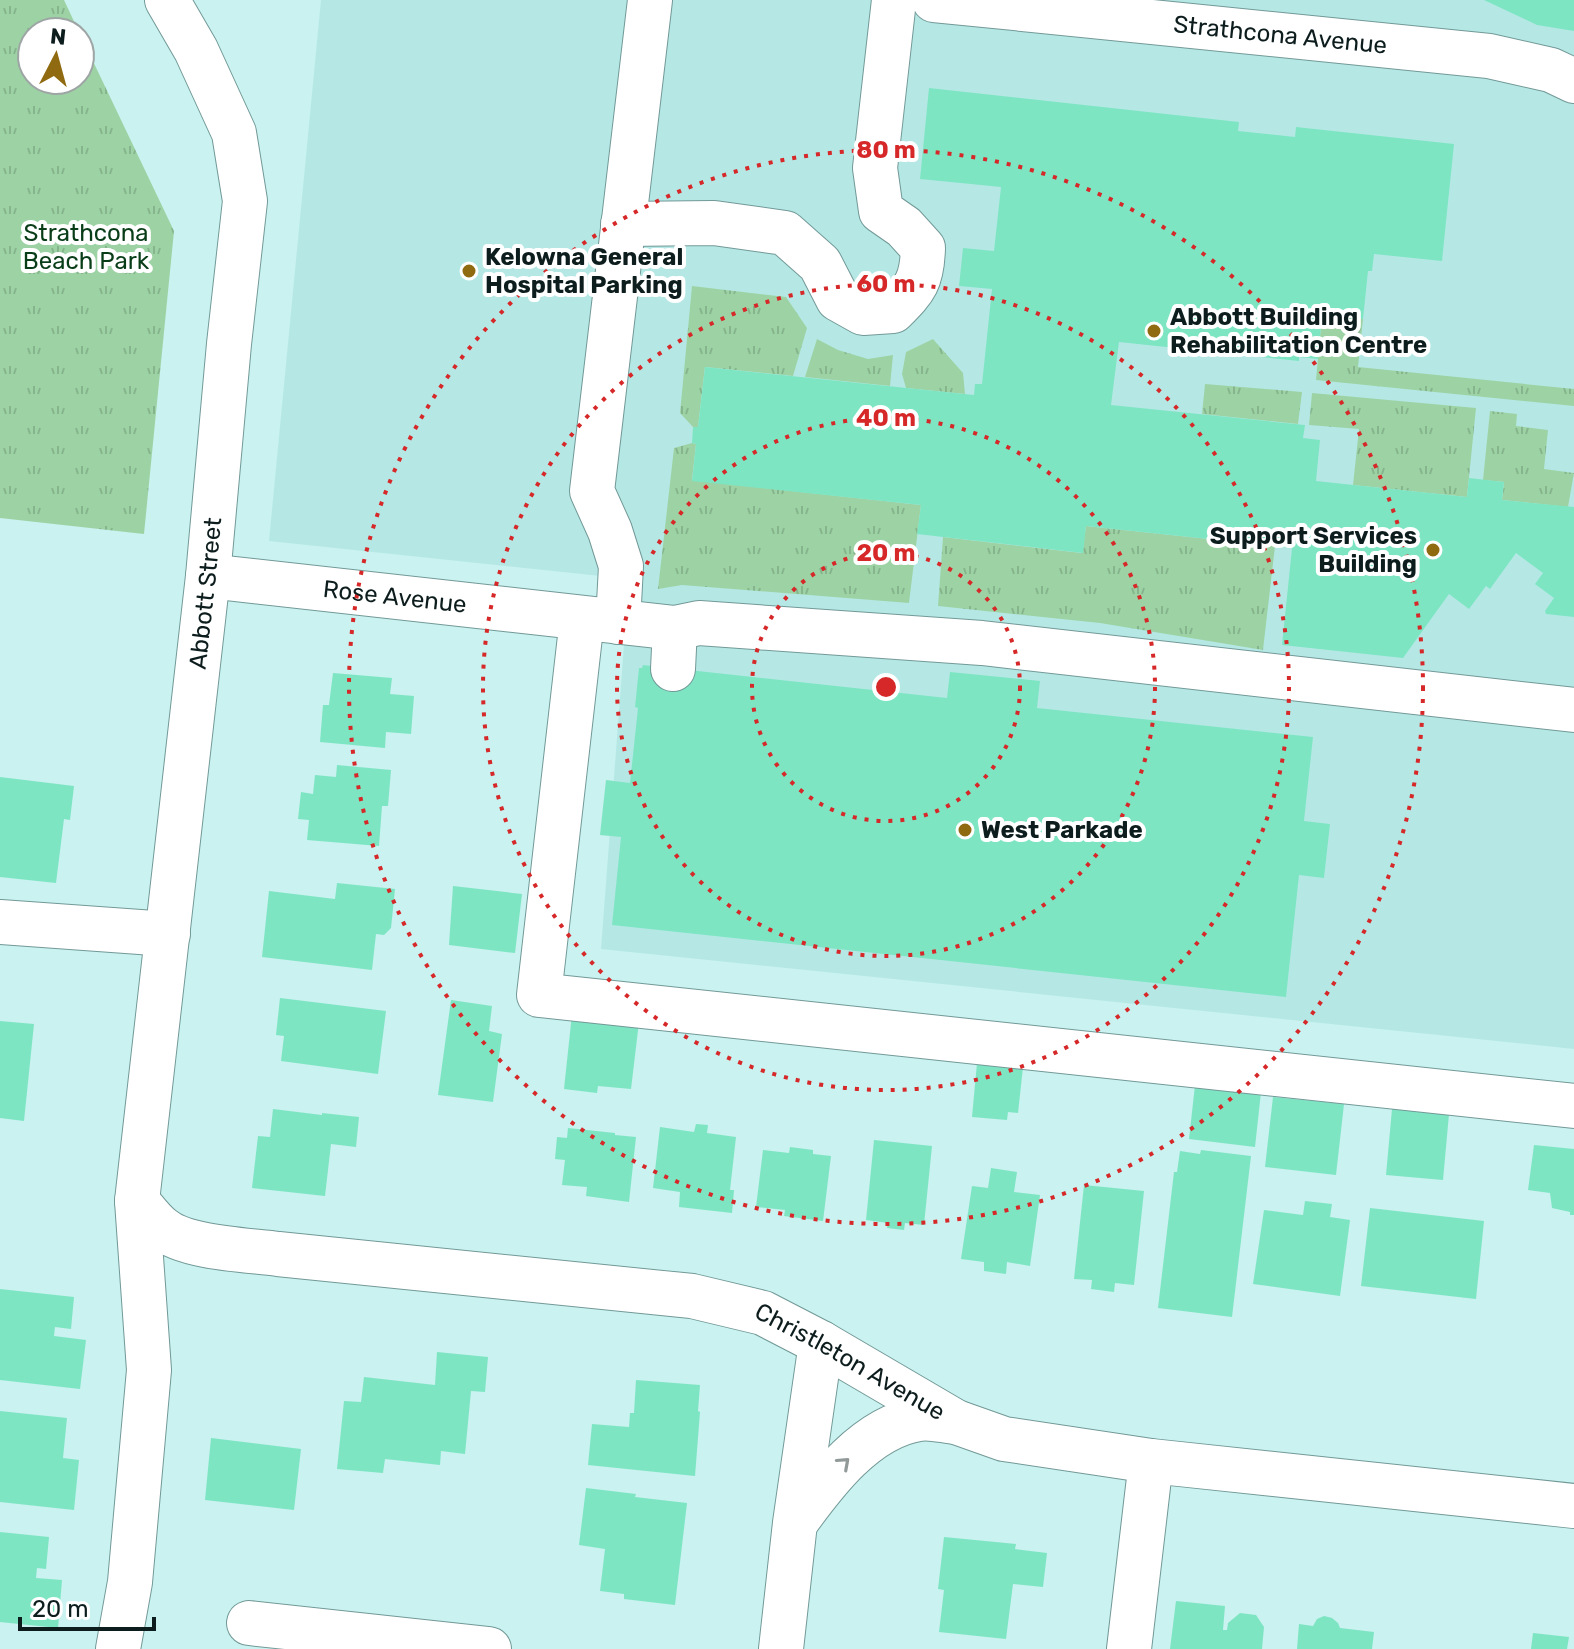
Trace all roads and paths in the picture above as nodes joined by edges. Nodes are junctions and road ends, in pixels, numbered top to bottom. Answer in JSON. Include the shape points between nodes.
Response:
{"nodes":[{"id":1,"x":167,"y":0,"type":"edge"},
{"id":2,"x":650,"y":0,"type":"edge"},
{"id":3,"x":894,"y":0,"type":"edge"},
{"id":4,"x":934,"y":0,"type":"edge"},
{"id":5,"x":1574,"y":81,"type":"edge"},
{"id":6,"x":623,"y":224,"type":"junction"},
{"id":7,"x":208,"y":576,"type":"junction"},
{"id":8,"x":600,"y":620,"type":"junction"},
{"id":9,"x":1574,"y":710,"type":"edge"},
{"id":10,"x":0,"y":922,"type":"edge"},
{"id":11,"x":168,"y":934,"type":"junction"},
{"id":12,"x":1574,"y":1106,"type":"edge"},
{"id":13,"x":137,"y":1201,"type":"junction"},
{"id":14,"x":821,"y":1343,"type":"junction"},
{"id":15,"x":956,"y":1422,"type":"junction"},
{"id":16,"x":1151,"y":1461,"type":"junction"},
{"id":17,"x":1574,"y":1506,"type":"edge"},
{"id":18,"x":795,"y":1523,"type":"junction"},
{"id":19,"x":249,"y":1623,"type":"dead end"},
{"id":20,"x":118,"y":1649,"type":"edge"},
{"id":21,"x":489,"y":1649,"type":"edge"},
{"id":22,"x":781,"y":1649,"type":"edge"},
{"id":23,"x":1129,"y":1649,"type":"edge"}],
"edges":[{"from":1,"to":7,"type":"street","name":"Abbott Street","via":[[234,133],[245,201]]},
{"from":2,"to":6,"type":"street"},
{"from":3,"to":6,"type":"street","via":[[875,168],[881,211],[923,248],[922,270],[913,291],[893,311],[863,313],[838,299],[820,264],[785,233],[714,223]]},
{"from":4,"to":5,"type":"street","name":"Strathcona Avenue","via":[[1489,56],[1551,70]]},
{"from":6,"to":8,"type":"street","via":[[592,491],[621,566]]},
{"from":7,"to":8,"type":"street","name":"Rose Avenue"},
{"from":7,"to":11,"type":"street","name":"Abbott Street"},
{"from":8,"to":9,"type":"street","name":"Rose Avenue","via":[[674,648],[699,623],[982,643]]},
{"from":8,"to":12,"type":"street","via":[[539,995]]},
{"from":10,"to":11,"type":"street"},
{"from":11,"to":13,"type":"street","name":"Abbott Street"},
{"from":13,"to":14,"type":"street","name":"Christleton Avenue","via":[[163,1230],[183,1240],[692,1296],[763,1313]]},
{"from":13,"to":20,"type":"street","name":"Abbott Street","via":[[149,1370],[130,1582]]},
{"from":14,"to":15,"type":"street","name":"Christleton Avenue"},
{"from":14,"to":18,"type":"street"},
{"from":15,"to":16,"type":"street","name":"Christleton Avenue","via":[[1004,1439]]},
{"from":18,"to":15,"type":"street","one_way":true,"via":[[837,1470],[880,1434],[921,1418]]},
{"from":16,"to":17,"type":"street","name":"Christleton Avenue"},
{"from":16,"to":23,"type":"street"},
{"from":18,"to":22,"type":"street"},
{"from":19,"to":21,"type":"street"}]}
